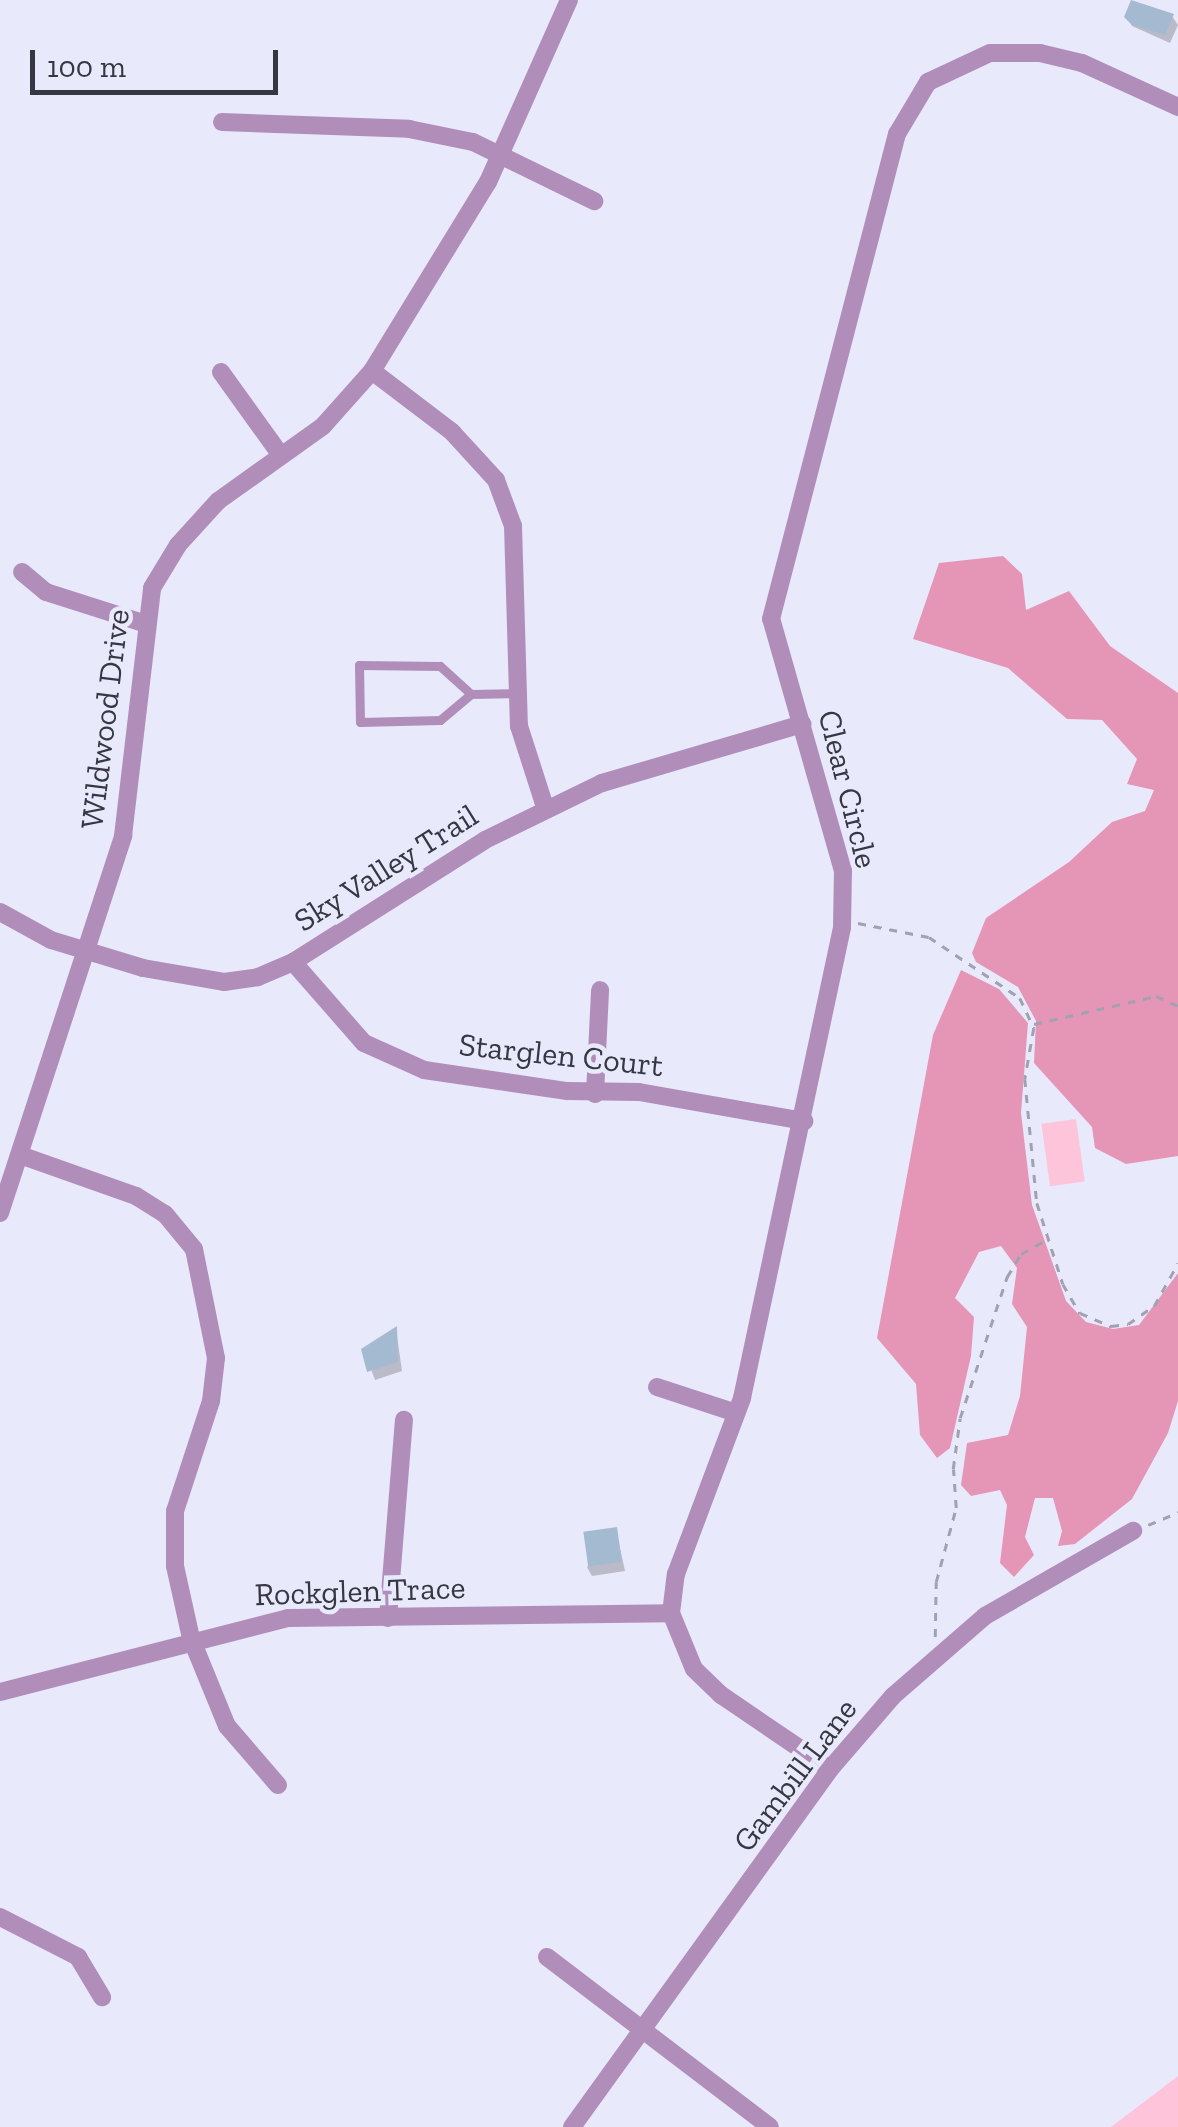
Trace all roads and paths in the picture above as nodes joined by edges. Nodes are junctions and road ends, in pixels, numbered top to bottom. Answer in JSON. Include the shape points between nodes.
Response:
{"nodes":[{"id":1,"x":569,"y":0,"type":"edge"},
{"id":2,"x":1178,"y":107,"type":"edge"},
{"id":3,"x":222,"y":122,"type":"dead end"},
{"id":4,"x":502,"y":154,"type":"junction"},
{"id":5,"x":594,"y":201,"type":"dead end"},
{"id":6,"x":372,"y":370,"type":"junction"},
{"id":7,"x":221,"y":372,"type":"dead end"},
{"id":8,"x":280,"y":454,"type":"junction"},
{"id":9,"x":22,"y":572,"type":"dead end"},
{"id":10,"x":144,"y":624,"type":"junction"},
{"id":11,"x":517,"y":693,"type":"junction"},
{"id":12,"x":471,"y":694,"type":"junction"},
{"id":13,"x":802,"y":724,"type":"junction"},
{"id":14,"x":546,"y":810,"type":"junction"},
{"id":15,"x":0,"y":912,"type":"edge"},
{"id":16,"x":857,"y":923,"type":"dead end"},
{"id":17,"x":86,"y":950,"type":"junction"},
{"id":18,"x":293,"y":962,"type":"junction"},
{"id":19,"x":600,"y":990,"type":"dead end"},
{"id":20,"x":1178,"y":1006,"type":"edge"},
{"id":21,"x":1033,"y":1024,"type":"junction"},
{"id":22,"x":595,"y":1094,"type":"junction"},
{"id":23,"x":804,"y":1121,"type":"junction"},
{"id":24,"x":20,"y":1155,"type":"junction"},
{"id":25,"x":0,"y":1213,"type":"edge"},
{"id":26,"x":1046,"y":1239,"type":"junction"},
{"id":27,"x":1178,"y":1264,"type":"edge"},
{"id":28,"x":657,"y":1386,"type":"dead end"},
{"id":29,"x":736,"y":1413,"type":"junction"},
{"id":30,"x":404,"y":1420,"type":"dead end"},
{"id":31,"x":1178,"y":1512,"type":"edge"},
{"id":32,"x":1133,"y":1531,"type":"joint"},
{"id":33,"x":671,"y":1612,"type":"junction"},
{"id":34,"x":388,"y":1618,"type":"junction"},
{"id":35,"x":191,"y":1638,"type":"junction"},
{"id":36,"x":940,"y":1653,"type":"junction"},
{"id":37,"x":0,"y":1692,"type":"edge"},
{"id":38,"x":830,"y":1769,"type":"junction"},
{"id":39,"x":278,"y":1785,"type":"dead end"},
{"id":40,"x":0,"y":1917,"type":"edge"},
{"id":41,"x":548,"y":1956,"type":"dead end"},
{"id":42,"x":102,"y":1998,"type":"dead end"},
{"id":43,"x":648,"y":2029,"type":"junction"},
{"id":44,"x":572,"y":2127,"type":"edge"},
{"id":45,"x":770,"y":2127,"type":"edge"}],
"edges":[{"from":1,"to":4,"type":"street","name":"Wildwood Drive"},
{"from":2,"to":13,"type":"street","name":"Clear Circle","via":[[1082,63],[1040,52],[990,54],[957,68],[928,82],[908,112],[771,619]]},
{"from":3,"to":4,"type":"street","via":[[410,129]]},
{"from":4,"to":5,"type":"street"},
{"from":4,"to":6,"type":"street","name":"Wildwood Drive"},
{"from":6,"to":8,"type":"street","name":"Wildwood Drive","via":[[323,426]]},
{"from":6,"to":11,"type":"street","via":[[452,432],[496,480],[513,526]]},
{"from":7,"to":8,"type":"street"},
{"from":8,"to":10,"type":"street","name":"Wildwood Drive","via":[[218,501],[178,545],[152,588]]},
{"from":9,"to":10,"type":"street","via":[[46,592]]},
{"from":10,"to":17,"type":"street","name":"Wildwood Drive","via":[[123,836]]},
{"from":11,"to":12,"type":"lane"},
{"from":11,"to":14,"type":"street","via":[[519,726]]},
{"from":12,"to":12,"type":"lane","via":[[440,720],[360,722],[359,665],[440,666]]},
{"from":13,"to":14,"type":"street","name":"Sky Valley Trail","via":[[602,784]]},
{"from":13,"to":23,"type":"street","name":"Clear Circle","via":[[842,871],[836,971]]},
{"from":14,"to":18,"type":"street","name":"Sky Valley Trail","via":[[485,840]]},
{"from":15,"to":17,"type":"street","name":"Sky Valley Trail"},
{"from":16,"to":21,"type":"path","via":[[929,937],[1020,998]]},
{"from":17,"to":18,"type":"street","name":"Sky Valley Trail","via":[[157,972],[224,982]]},
{"from":17,"to":24,"type":"street","name":"Wildwood Drive"},
{"from":18,"to":22,"type":"street","name":"Starglen Court","via":[[330,1010],[394,1059],[424,1070]]},
{"from":19,"to":22,"type":"street"},
{"from":20,"to":21,"type":"path","via":[[1156,996]]},
{"from":21,"to":26,"type":"path","via":[[1027,1140]]},
{"from":22,"to":23,"type":"street","name":"Starglen Court","via":[[638,1092]]},
{"from":23,"to":29,"type":"street","name":"Clear Circle"},
{"from":24,"to":25,"type":"street","name":"Wildwood Drive"},
{"from":24,"to":35,"type":"street","via":[[136,1196],[165,1214],[194,1249],[216,1358],[211,1401],[174,1522],[175,1566]]},
{"from":26,"to":27,"type":"path","via":[[1080,1313],[1112,1326],[1142,1317]]},
{"from":26,"to":36,"type":"path","via":[[1021,1254],[1006,1276],[960,1418],[956,1508],[933,1601]]},
{"from":28,"to":29,"type":"street"},
{"from":29,"to":33,"type":"street","name":"Clear Circle","via":[[676,1574]]},
{"from":30,"to":34,"type":"street"},
{"from":31,"to":32,"type":"path"},
{"from":32,"to":36,"type":"street","name":"Gambill Lane","via":[[1026,1588]]},
{"from":33,"to":34,"type":"street","name":"Rockglen Trace"},
{"from":33,"to":38,"type":"street","via":[[687,1656],[713,1688]]},
{"from":34,"to":35,"type":"street","name":"Rockglen Trace","via":[[288,1618]]},
{"from":35,"to":37,"type":"street","name":"Rockglen Trace"},
{"from":35,"to":39,"type":"street","via":[[227,1726]]},
{"from":36,"to":38,"type":"street","name":"Gambill Lane"},
{"from":38,"to":43,"type":"street","name":"Gambill Lane"},
{"from":40,"to":42,"type":"street","via":[[78,1958]]},
{"from":41,"to":43,"type":"street"},
{"from":43,"to":44,"type":"street","name":"Gambill Lane"},
{"from":43,"to":45,"type":"street"}]}
